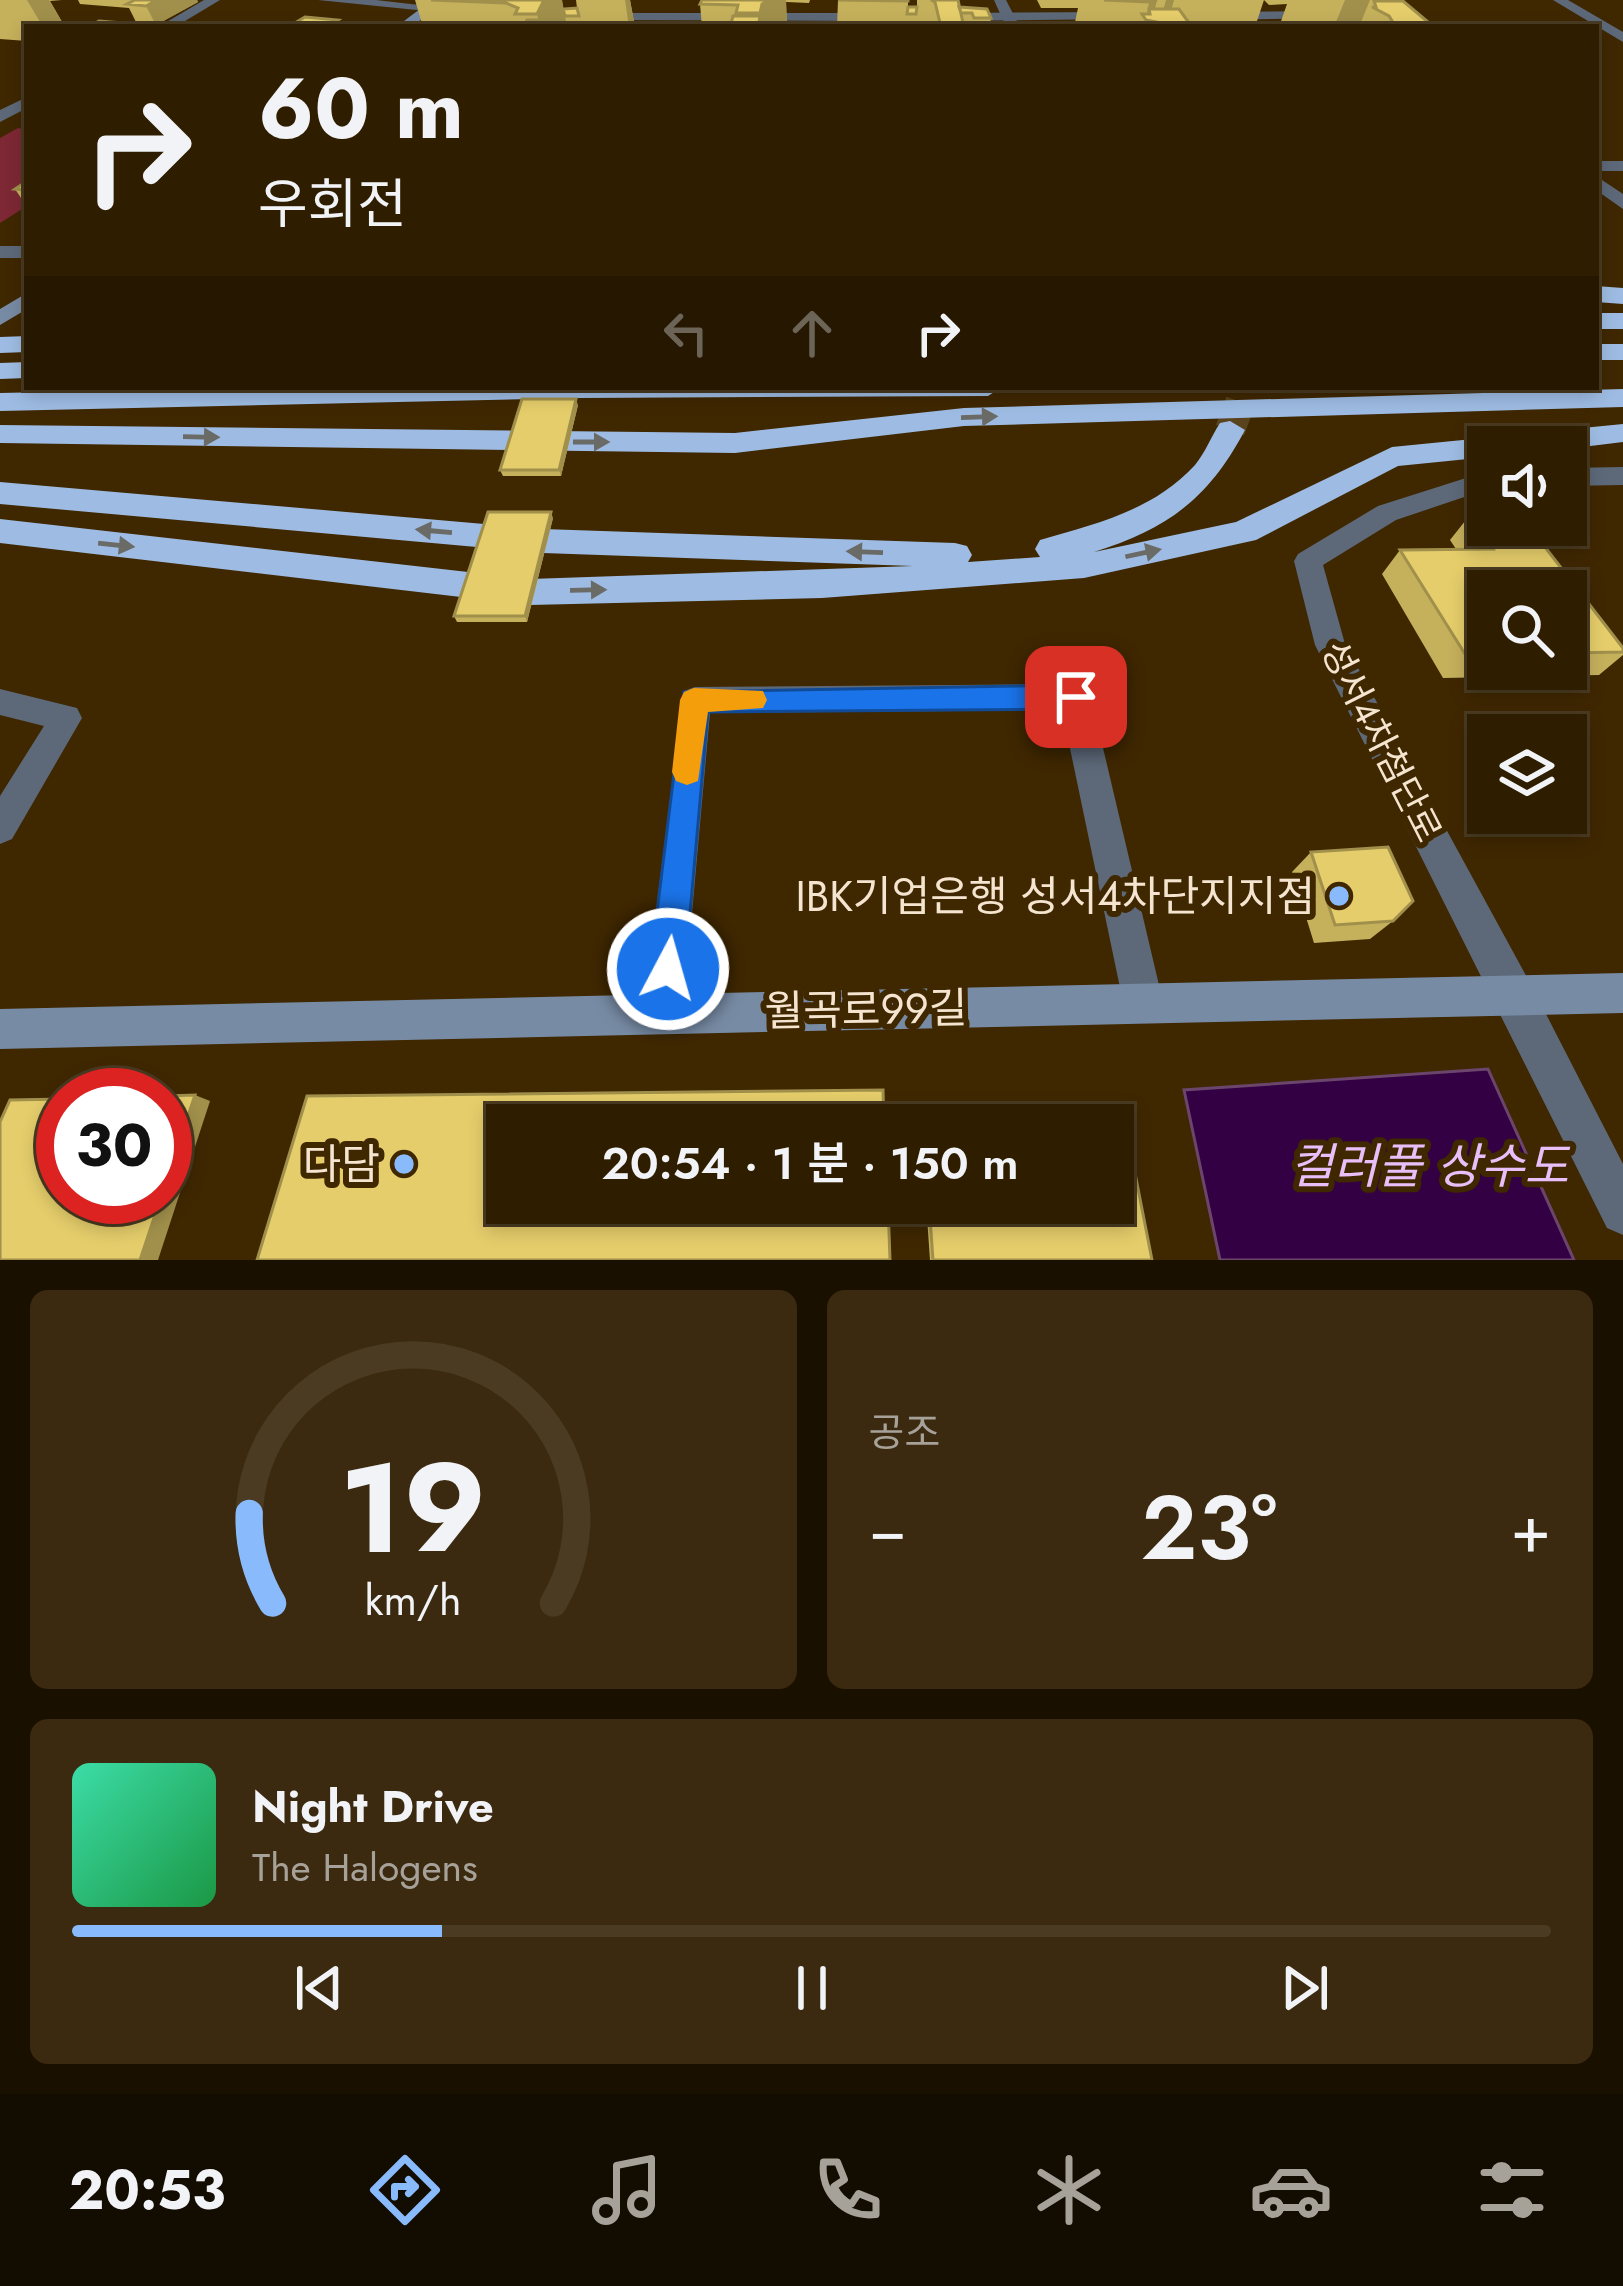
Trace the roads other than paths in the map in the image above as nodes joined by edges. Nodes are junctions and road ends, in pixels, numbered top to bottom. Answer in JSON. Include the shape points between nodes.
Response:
{"nodes":[{"id":1,"x":214,"y":0,"type":"edge"},
{"id":2,"x":324,"y":0,"type":"edge"},
{"id":3,"x":1000,"y":0,"type":"edge"},
{"id":4,"x":1559,"y":0,"type":"edge"},
{"id":5,"x":434,"y":4,"type":"edge"},
{"id":6,"x":476,"y":11,"type":"dead end"},
{"id":7,"x":1344,"y":14,"type":"dead end"},
{"id":8,"x":568,"y":15,"type":"edge"},
{"id":9,"x":1129,"y":16,"type":"dead end"},
{"id":10,"x":1200,"y":16,"type":"dead end"},
{"id":11,"x":895,"y":17,"type":"dead end"},
{"id":12,"x":940,"y":17,"type":"edge"},
{"id":13,"x":1011,"y":22,"type":"edge"},
{"id":14,"x":170,"y":24,"type":"edge"},
{"id":15,"x":407,"y":24,"type":"edge"},
{"id":16,"x":1623,"y":38,"type":"edge"},
{"id":17,"x":1599,"y":183,"type":"edge"},
{"id":18,"x":1623,"y":203,"type":"edge"},
{"id":19,"x":24,"y":300,"type":"edge"},
{"id":20,"x":0,"y":319,"type":"edge"},
{"id":21,"x":533,"y":390,"type":"edge"},
{"id":22,"x":1623,"y":398,"type":"edge"},
{"id":23,"x":0,"y":402,"type":"edge"},
{"id":24,"x":1230,"y":430,"type":"tunnel mouth"},
{"id":25,"x":1623,"y":433,"type":"edge"},
{"id":26,"x":0,"y":434,"type":"edge"},
{"id":27,"x":1623,"y":476,"type":"edge"},
{"id":28,"x":1587,"y":477,"type":"edge"},
{"id":29,"x":1467,"y":487,"type":"edge"},
{"id":30,"x":0,"y":494,"type":"edge"},
{"id":31,"x":0,"y":532,"type":"edge"},
{"id":32,"x":0,"y":702,"type":"edge"},
{"id":33,"x":0,"y":828,"type":"edge"},
{"id":34,"x":1623,"y":993,"type":"edge"},
{"id":35,"x":1515,"y":995,"type":"junction"},
{"id":36,"x":1143,"y":1002,"type":"junction"},
{"id":37,"x":663,"y":1013,"type":"junction"},
{"id":38,"x":0,"y":1029,"type":"edge"},
{"id":39,"x":1623,"y":1212,"type":"edge"}],
"edges":[{"from":1,"to":14,"type":"street"},
{"from":2,"to":5,"type":"street"},
{"from":3,"to":13,"type":"street"},
{"from":4,"to":16,"type":"street"},
{"from":5,"to":6,"type":"street"},
{"from":5,"to":15,"type":"main road"},
{"from":7,"to":10,"type":"street"},
{"from":8,"to":11,"type":"street"},
{"from":9,"to":13,"type":"street"},
{"from":12,"to":13,"type":"street"},
{"from":17,"to":18,"type":"street"},
{"from":19,"to":20,"type":"main road"},
{"from":21,"to":23,"type":"highway"},
{"from":26,"to":22,"type":"highway","one_way":true,"via":[[735,443],[964,417]]},
{"from":24,"to":30,"type":"highway","one_way":true,"via":[[1208,470],[1169,504],[1072,548],[960,556],[544,541]]},
{"from":31,"to":25,"type":"highway","one_way":true,"via":[[530,592],[822,585],[1084,566],[1244,532],[1392,457]]},
{"from":27,"to":28,"type":"street"},
{"from":29,"to":35,"type":"street","name":"성서4차첨단로","via":[[1387,513],[1308,561],[1330,645]]},
{"from":32,"to":33,"type":"street","via":[[66,718]]},
{"from":34,"to":35,"type":"main road"},
{"from":35,"to":36,"type":"main road","name":"월곡로99길"},
{"from":35,"to":39,"type":"street"},
{"from":36,"to":37,"type":"main road","name":"월곡로99길"},
{"from":36,"to":37,"type":"street","via":[[1076,697],[694,700]]},
{"from":37,"to":38,"type":"main road","name":"월곡로99길"}]}
